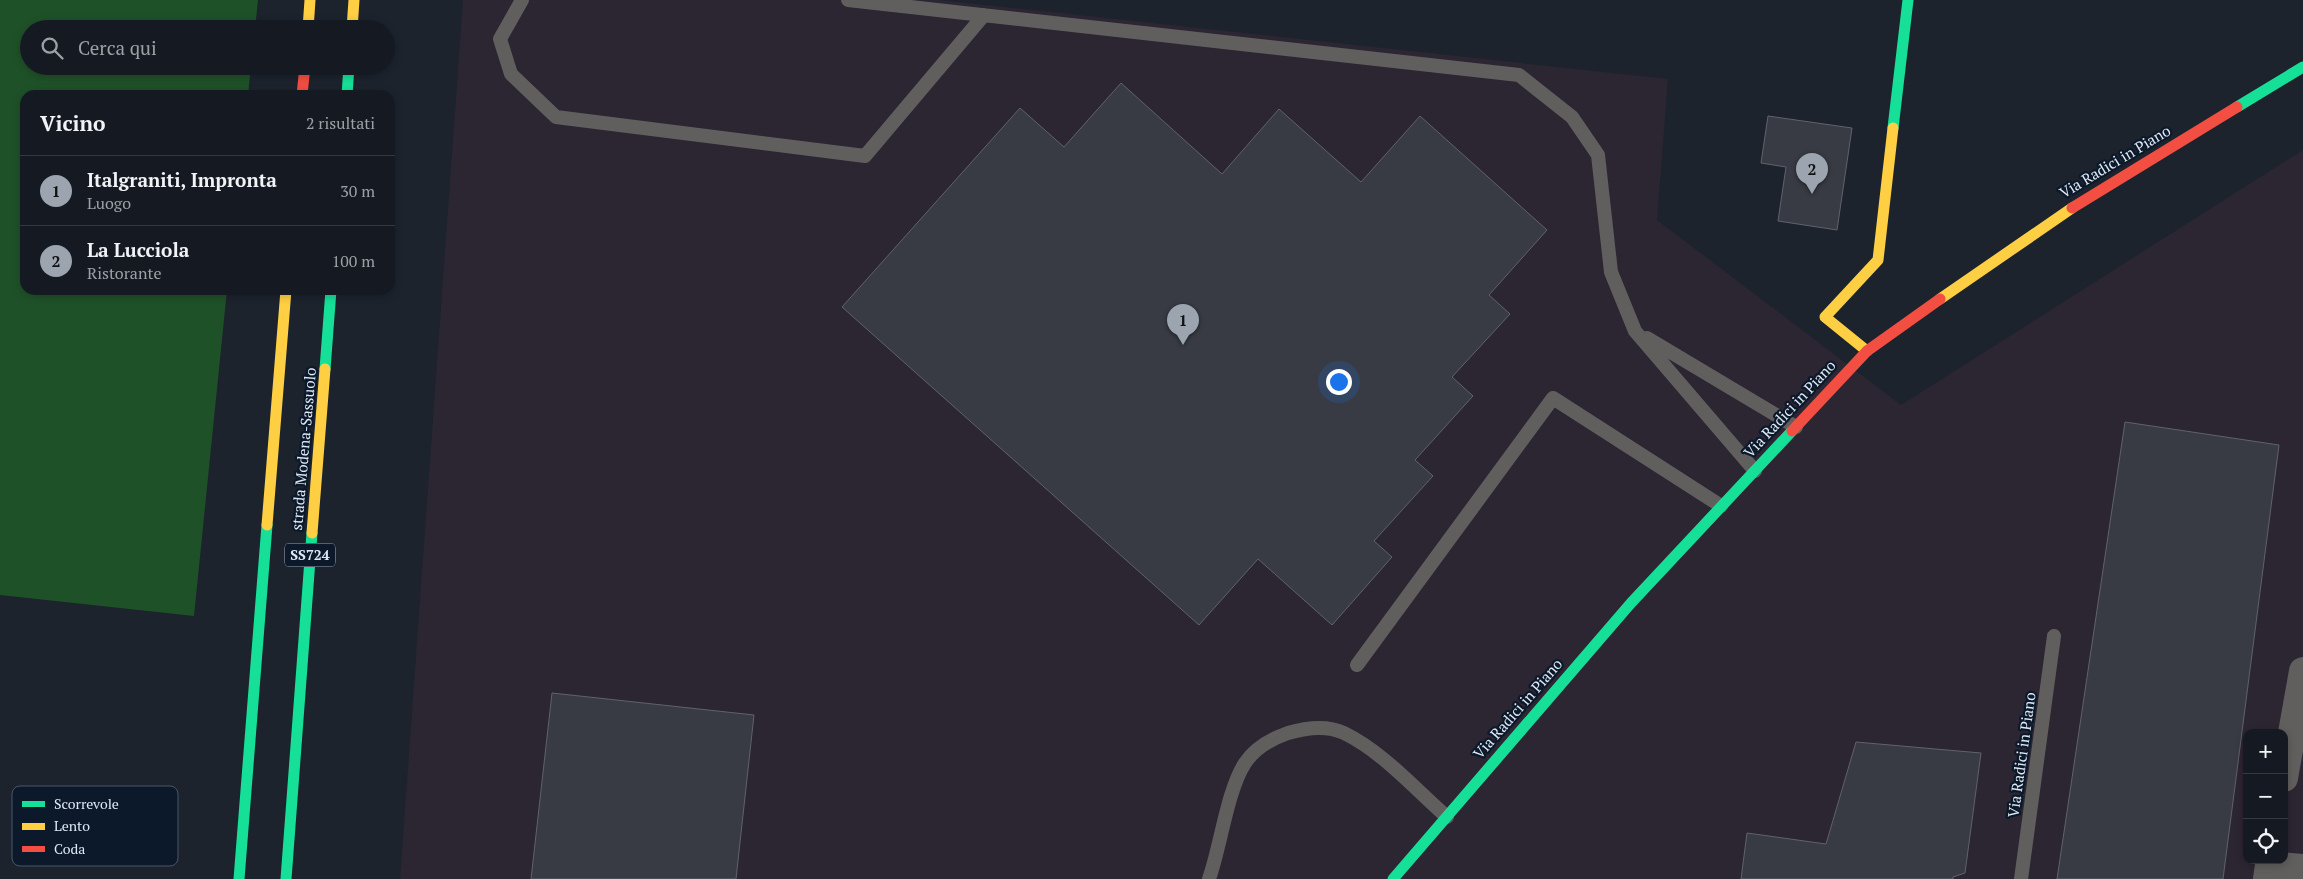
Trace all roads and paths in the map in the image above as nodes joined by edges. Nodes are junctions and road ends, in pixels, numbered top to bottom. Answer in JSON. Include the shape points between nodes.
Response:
{"nodes":[{"id":1,"x":310,"y":0,"type":"edge"},
{"id":2,"x":354,"y":0,"type":"edge"},
{"id":3,"x":522,"y":0,"type":"edge"},
{"id":4,"x":848,"y":0,"type":"edge"},
{"id":5,"x":1908,"y":0,"type":"edge"},
{"id":6,"x":984,"y":15,"type":"junction"},
{"id":7,"x":309,"y":20,"type":"edge"},
{"id":8,"x":353,"y":20,"type":"edge"},
{"id":9,"x":2303,"y":67,"type":"edge"},
{"id":10,"x":303,"y":75,"type":"edge"},
{"id":11,"x":348,"y":75,"type":"edge"},
{"id":12,"x":302,"y":90,"type":"edge"},
{"id":13,"x":347,"y":90,"type":"edge"},
{"id":14,"x":286,"y":295,"type":"edge"},
{"id":15,"x":331,"y":295,"type":"edge"},
{"id":16,"x":1635,"y":331,"type":"junction"},
{"id":17,"x":1867,"y":351,"type":"junction"},
{"id":18,"x":1796,"y":427,"type":"junction"},
{"id":19,"x":1755,"y":471,"type":"junction"},
{"id":20,"x":1721,"y":506,"type":"junction"},
{"id":21,"x":2054,"y":636,"type":"dead end"},
{"id":22,"x":1356,"y":665,"type":"dead end"},
{"id":23,"x":2303,"y":671,"type":"edge"},
{"id":24,"x":2285,"y":774,"type":"edge"},
{"id":25,"x":1447,"y":817,"type":"junction"},
{"id":26,"x":2269,"y":868,"type":"edge"},
{"id":27,"x":2303,"y":868,"type":"edge"},
{"id":28,"x":287,"y":878,"type":"edge"},
{"id":29,"x":239,"y":879,"type":"edge"},
{"id":30,"x":1209,"y":879,"type":"edge"},
{"id":31,"x":1393,"y":879,"type":"edge"},
{"id":32,"x":2021,"y":879,"type":"edge"}],
"edges":[{"from":1,"to":7,"type":"main road"},
{"from":2,"to":8,"type":"main road"},
{"from":3,"to":6,"type":"lane","via":[[500,38],[511,74],[556,117],[865,156]]},
{"from":4,"to":6,"type":"lane"},
{"from":5,"to":17,"type":"main road","via":[[1878,260],[1825,317]]},
{"from":6,"to":16,"type":"lane","via":[[1519,75],[1572,117],[1598,154],[1611,272]]},
{"from":9,"to":17,"type":"main road","name":"Via Radici in Piano","via":[[2052,220]]},
{"from":10,"to":12,"type":"main road"},
{"from":11,"to":13,"type":"main road"},
{"from":14,"to":29,"type":"main road","name":"strada Modena-Sassuolo","number":"SS724"},
{"from":15,"to":28,"type":"main road","name":"strada Modena-Sassuolo","number":"SS724"},
{"from":16,"to":18,"type":"lane"},
{"from":16,"to":19,"type":"lane"},
{"from":17,"to":18,"type":"main road","name":"Via Radici in Piano"},
{"from":18,"to":19,"type":"main road","name":"Via Radici in Piano"},
{"from":19,"to":20,"type":"main road","name":"Via Radici in Piano"},
{"from":20,"to":22,"type":"lane","via":[[1553,398]]},
{"from":20,"to":25,"type":"main road","name":"Via Radici in Piano","via":[[1631,603]]},
{"from":21,"to":32,"type":"lane","name":"Via Radici in Piano"},
{"from":23,"to":24,"type":"street"},
{"from":25,"to":30,"type":"lane","via":[[1376,754],[1343,732],[1318,727],[1292,732],[1273,738],[1245,763],[1234,786]]},
{"from":25,"to":31,"type":"main road","name":"Via Radici in Piano"},
{"from":26,"to":27,"type":"street"}]}
